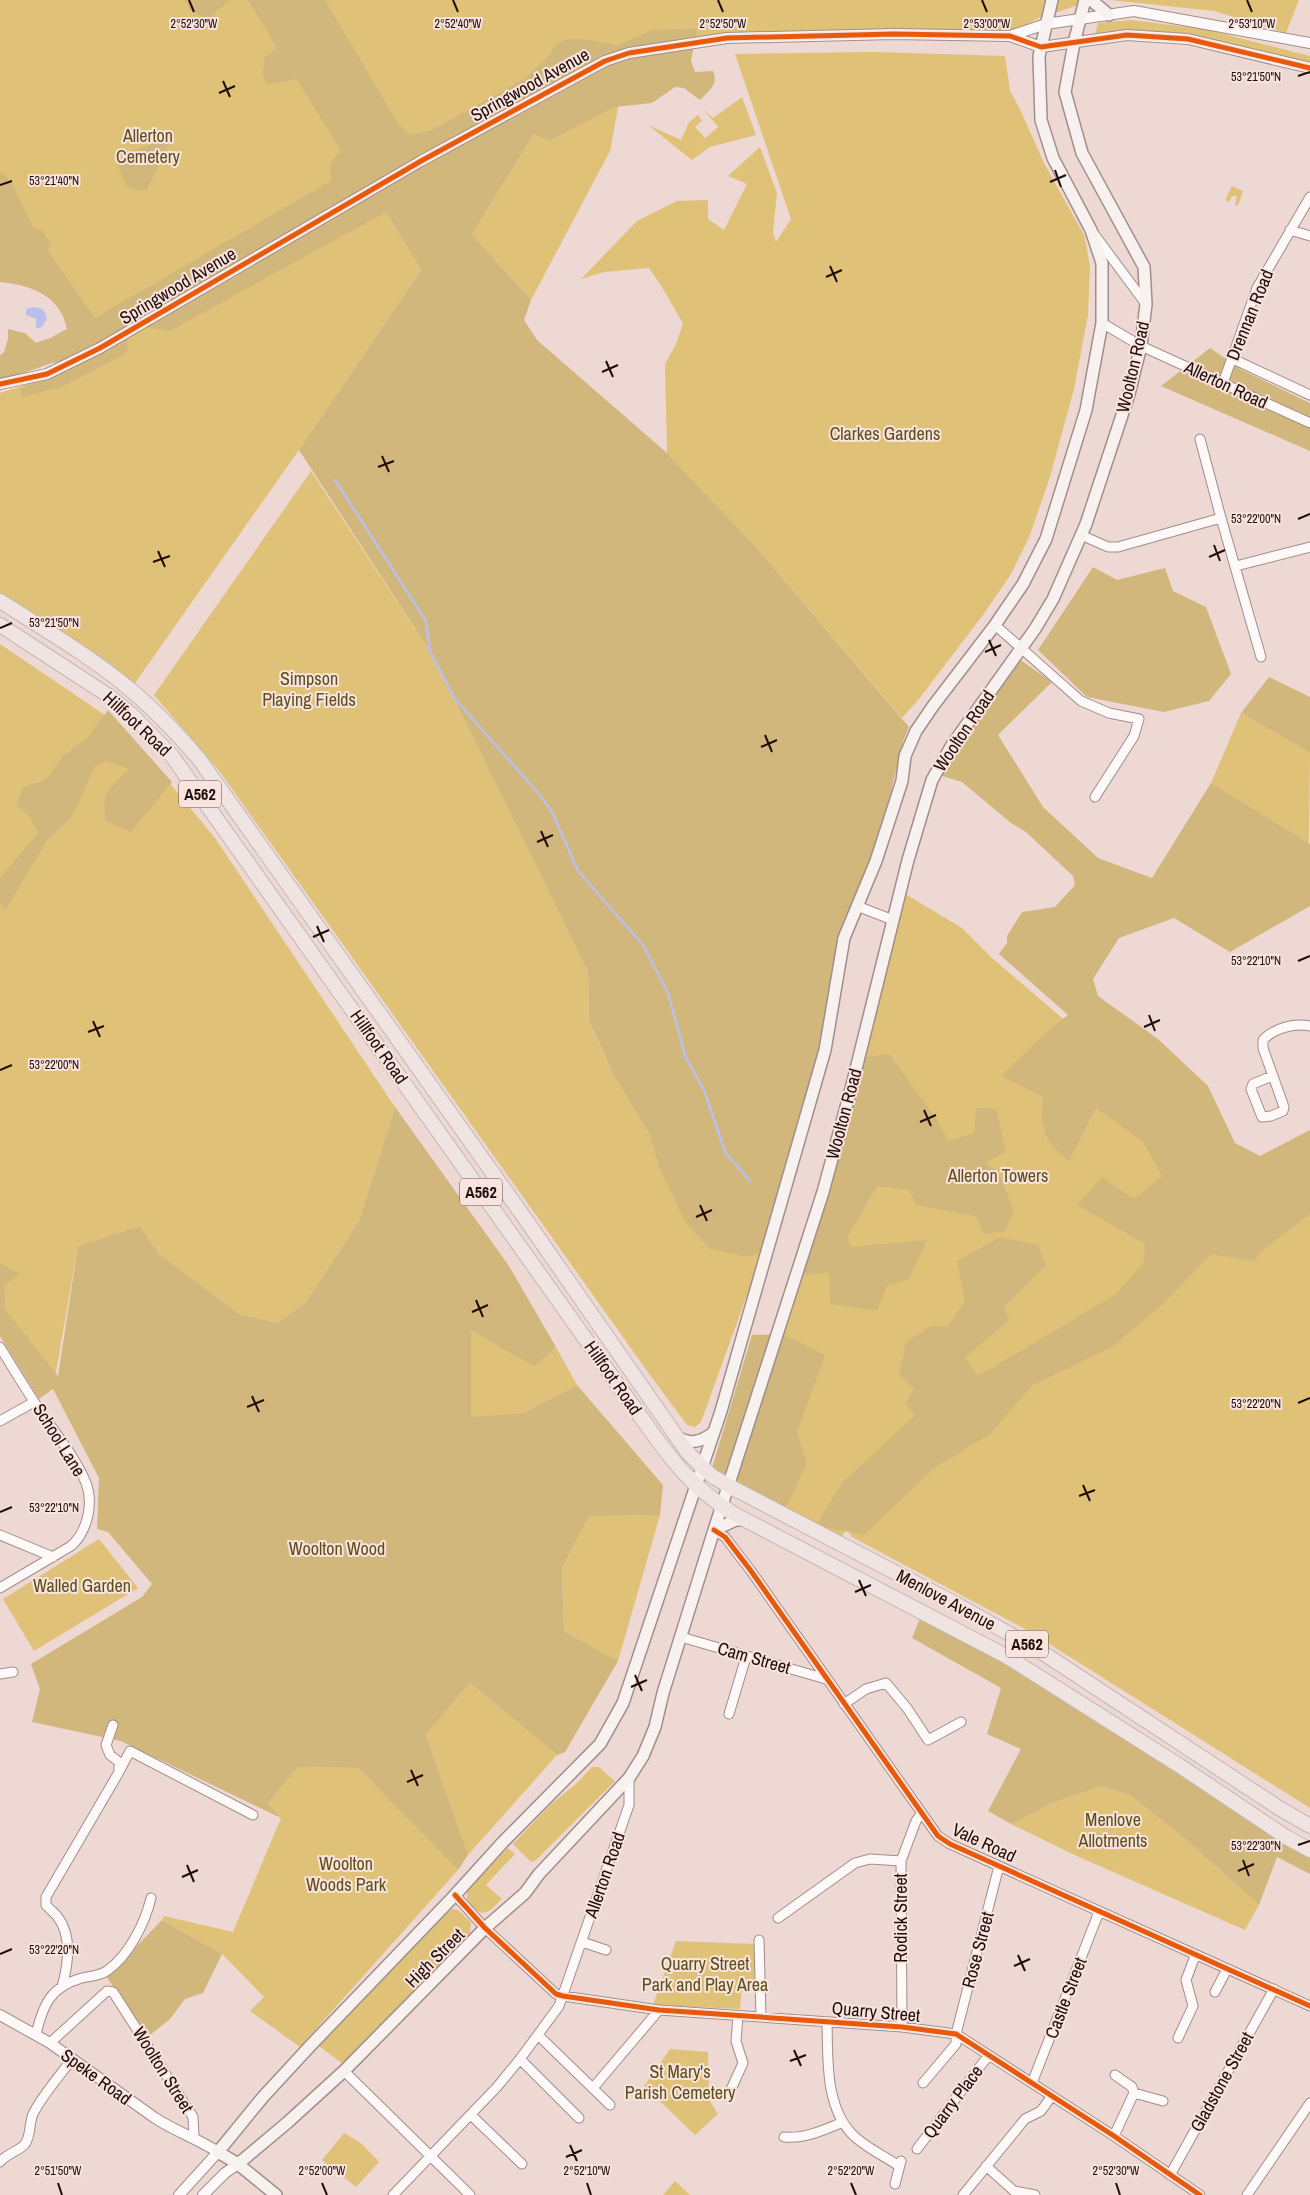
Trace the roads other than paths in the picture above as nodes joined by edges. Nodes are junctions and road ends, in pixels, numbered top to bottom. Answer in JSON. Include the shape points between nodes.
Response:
{"nodes":[{"id":1,"x":1052,"y":0,"type":"edge"},
{"id":2,"x":1085,"y":0,"type":"edge"},
{"id":3,"x":1092,"y":0,"type":"edge"},
{"id":4,"x":1109,"y":15,"type":"junction"},
{"id":5,"x":1079,"y":20,"type":"junction"},
{"id":6,"x":1046,"y":24,"type":"junction"},
{"id":7,"x":1010,"y":36,"type":"junction"},
{"id":8,"x":1074,"y":43,"type":"junction"},
{"id":9,"x":1310,"y":43,"type":"edge"},
{"id":10,"x":1041,"y":47,"type":"junction"},
{"id":11,"x":1310,"y":68,"type":"edge"},
{"id":12,"x":1310,"y":197,"type":"edge"},
{"id":13,"x":1091,"y":230,"type":"junction"},
{"id":14,"x":1290,"y":230,"type":"junction"},
{"id":15,"x":1310,"y":236,"type":"edge"},
{"id":16,"x":1146,"y":304,"type":"junction"},
{"id":17,"x":1102,"y":324,"type":"junction"},
{"id":18,"x":1141,"y":346,"type":"junction"},
{"id":19,"x":1231,"y":358,"type":"junction"},
{"id":20,"x":1223,"y":383,"type":"junction"},
{"id":21,"x":0,"y":384,"type":"edge"},
{"id":22,"x":1310,"y":395,"type":"edge"},
{"id":23,"x":1310,"y":423,"type":"edge"},
{"id":24,"x":1200,"y":439,"type":"dead end"},
{"id":25,"x":1220,"y":518,"type":"junction"},
{"id":26,"x":1081,"y":535,"type":"junction"},
{"id":27,"x":1310,"y":547,"type":"edge"},
{"id":28,"x":1236,"y":566,"type":"junction"},
{"id":29,"x":0,"y":601,"type":"edge"},
{"id":30,"x":0,"y":625,"type":"edge"},
{"id":31,"x":995,"y":625,"type":"junction"},
{"id":32,"x":1021,"y":647,"type":"junction"},
{"id":33,"x":1261,"y":657,"type":"dead end"},
{"id":34,"x":131,"y":690,"type":"junction"},
{"id":35,"x":120,"y":705,"type":"junction"},
{"id":36,"x":1095,"y":797,"type":"dead end"},
{"id":37,"x":857,"y":906,"type":"junction"},
{"id":38,"x":893,"y":920,"type":"junction"},
{"id":39,"x":1310,"y":1026,"type":"edge"},
{"id":40,"x":1272,"y":1076,"type":"junction"},
{"id":41,"x":0,"y":1347,"type":"edge"},
{"id":42,"x":34,"y":1402,"type":"junction"},
{"id":43,"x":0,"y":1421,"type":"edge"},
{"id":44,"x":713,"y":1433,"type":"junction"},
{"id":45,"x":677,"y":1437,"type":"junction"},
{"id":46,"x":702,"y":1468,"type":"junction"},
{"id":47,"x":729,"y":1486,"type":"junction"},
{"id":48,"x":696,"y":1487,"type":"junction"},
{"id":49,"x":722,"y":1506,"type":"junction"},
{"id":50,"x":746,"y":1520,"type":"junction"},
{"id":51,"x":714,"y":1530,"type":"junction"},
{"id":52,"x":0,"y":1535,"type":"edge"},
{"id":53,"x":53,"y":1557,"type":"junction"},
{"id":54,"x":0,"y":1588,"type":"edge"},
{"id":55,"x":681,"y":1637,"type":"junction"},
{"id":56,"x":746,"y":1656,"type":"junction"},
{"id":57,"x":13,"y":1672,"type":"dead end"},
{"id":58,"x":0,"y":1674,"type":"edge"},
{"id":59,"x":826,"y":1679,"type":"junction"},
{"id":60,"x":844,"y":1704,"type":"junction"},
{"id":61,"x":729,"y":1714,"type":"dead end"},
{"id":62,"x":961,"y":1722,"type":"dead end"},
{"id":63,"x":113,"y":1725,"type":"dead end"},
{"id":64,"x":119,"y":1772,"type":"junction"},
{"id":65,"x":629,"y":1778,"type":"junction"},
{"id":66,"x":921,"y":1814,"type":"junction"},
{"id":67,"x":253,"y":1815,"type":"dead end"},
{"id":68,"x":1310,"y":1826,"type":"edge"},
{"id":69,"x":1310,"y":1850,"type":"edge"},
{"id":70,"x":901,"y":1861,"type":"junction"},
{"id":71,"x":1000,"y":1866,"type":"junction"},
{"id":72,"x":456,"y":1895,"type":"junction"},
{"id":73,"x":151,"y":1898,"type":"dead end"},
{"id":74,"x":1099,"y":1912,"type":"junction"},
{"id":75,"x":778,"y":1918,"type":"dead end"},
{"id":76,"x":485,"y":1928,"type":"junction"},
{"id":77,"x":759,"y":1940,"type":"dead end"},
{"id":78,"x":582,"y":1942,"type":"junction"},
{"id":79,"x":606,"y":1950,"type":"dead end"},
{"id":80,"x":1196,"y":1956,"type":"junction"},
{"id":81,"x":1227,"y":1969,"type":"junction"},
{"id":82,"x":62,"y":1987,"type":"junction"},
{"id":83,"x":1274,"y":1989,"type":"junction"},
{"id":84,"x":1216,"y":1992,"type":"dead end"},
{"id":85,"x":563,"y":1996,"type":"junction"},
{"id":86,"x":1310,"y":2006,"type":"edge"},
{"id":87,"x":659,"y":2010,"type":"junction"},
{"id":88,"x":0,"y":2015,"type":"edge"},
{"id":89,"x":738,"y":2016,"type":"junction"},
{"id":90,"x":761,"y":2017,"type":"junction"},
{"id":91,"x":827,"y":2022,"type":"junction"},
{"id":92,"x":902,"y":2027,"type":"junction"},
{"id":93,"x":36,"y":2034,"type":"junction"},
{"id":94,"x":956,"y":2034,"type":"junction"},
{"id":95,"x":538,"y":2035,"type":"junction"},
{"id":96,"x":1178,"y":2038,"type":"dead end"},
{"id":97,"x":50,"y":2043,"type":"junction"},
{"id":98,"x":988,"y":2056,"type":"junction"},
{"id":99,"x":72,"y":2059,"type":"junction"},
{"id":100,"x":520,"y":2059,"type":"junction"},
{"id":101,"x":344,"y":2071,"type":"junction"},
{"id":102,"x":1114,"y":2075,"type":"dead end"},
{"id":103,"x":923,"y":2083,"type":"dead end"},
{"id":104,"x":1032,"y":2083,"type":"junction"},
{"id":105,"x":593,"y":2088,"type":"junction"},
{"id":106,"x":1134,"y":2093,"type":"junction"},
{"id":107,"x":728,"y":2096,"type":"dead end"},
{"id":108,"x":1051,"y":2097,"type":"junction"},
{"id":109,"x":1163,"y":2101,"type":"dead end"},
{"id":110,"x":1310,"y":2103,"type":"edge"},
{"id":111,"x":610,"y":2104,"type":"dead end"},
{"id":112,"x":471,"y":2115,"type":"junction"},
{"id":113,"x":579,"y":2118,"type":"dead end"},
{"id":114,"x":843,"y":2122,"type":"junction"},
{"id":115,"x":1114,"y":2136,"type":"junction"},
{"id":116,"x":194,"y":2137,"type":"junction"},
{"id":117,"x":790,"y":2141,"type":"dead end"},
{"id":118,"x":917,"y":2149,"type":"dead end"},
{"id":119,"x":218,"y":2152,"type":"junction"},
{"id":120,"x":430,"y":2158,"type":"junction"},
{"id":121,"x":0,"y":2162,"type":"edge"},
{"id":122,"x":238,"y":2164,"type":"junction"},
{"id":123,"x":522,"y":2164,"type":"dead end"},
{"id":124,"x":986,"y":2166,"type":"junction"},
{"id":125,"x":1170,"y":2175,"type":"junction"},
{"id":126,"x":894,"y":2184,"type":"dead end"},
{"id":127,"x":179,"y":2195,"type":"edge"},
{"id":128,"x":202,"y":2195,"type":"edge"},
{"id":129,"x":276,"y":2195,"type":"edge"},
{"id":130,"x":393,"y":2195,"type":"edge"},
{"id":131,"x":470,"y":2195,"type":"edge"},
{"id":132,"x":963,"y":2195,"type":"edge"},
{"id":133,"x":1035,"y":2195,"type":"edge"},
{"id":134,"x":1200,"y":2195,"type":"edge"},
{"id":135,"x":1247,"y":2195,"type":"edge"}],
"edges":[{"from":1,"to":6,"type":"main road","name":"Woolton Road"},
{"from":2,"to":5,"type":"main road","name":"Woolton Road"},
{"from":3,"to":4,"type":"main road"},
{"from":4,"to":5,"type":"street","name":"Springwood Avenue"},
{"from":4,"to":9,"type":"street","name":"Springwood Avenue","via":[[1134,11]]},
{"from":5,"to":6,"type":"street","name":"Springwood Avenue"},
{"from":5,"to":8,"type":"main road","name":"Woolton Road"},
{"from":6,"to":7,"type":"street","name":"Springwood Avenue"},
{"from":6,"to":10,"type":"main road","name":"Woolton Road"},
{"from":7,"to":10,"type":"street","name":"Springwood Avenue"},
{"from":7,"to":21,"type":"street","name":"Springwood Avenue","via":[[894,34],[727,38],[629,53],[605,61],[421,161],[100,348],[47,374]]},
{"from":8,"to":10,"type":"street","name":"Springwood Avenue"},
{"from":8,"to":11,"type":"street","name":"Springwood Avenue","via":[[1127,35],[1188,39]]},
{"from":8,"to":16,"type":"main road","name":"Woolton Road","via":[[1065,92],[1082,153],[1144,267]]},
{"from":10,"to":13,"type":"main road","name":"Woolton Road","via":[[1041,120],[1054,158]]},
{"from":12,"to":14,"type":"street","name":"Drennan Road"},
{"from":13,"to":16,"type":"street"},
{"from":13,"to":17,"type":"main road","name":"Woolton Road","via":[[1102,262]]},
{"from":14,"to":15,"type":"street"},
{"from":14,"to":19,"type":"street","name":"Drennan Road","via":[[1257,288]]},
{"from":16,"to":18,"type":"main road","name":"Woolton Road"},
{"from":17,"to":18,"type":"street","name":"Allerton Road"},
{"from":17,"to":31,"type":"main road","name":"Woolton Road","via":[[1086,410],[1046,539],[1023,584]]},
{"from":18,"to":20,"type":"street","name":"Allerton Road"},
{"from":18,"to":26,"type":"main road","name":"Woolton Road","via":[[1130,394]]},
{"from":19,"to":20,"type":"street","name":"Drennan Road"},
{"from":19,"to":22,"type":"street","name":"Allerton Road"},
{"from":20,"to":23,"type":"street","name":"Allerton Road"},
{"from":24,"to":25,"type":"street"},
{"from":25,"to":26,"type":"street","via":[[1118,547],[1108,547]]},
{"from":25,"to":28,"type":"street"},
{"from":26,"to":32,"type":"main road","name":"Woolton Road","via":[[1052,599]]},
{"from":27,"to":28,"type":"street"},
{"from":28,"to":33,"type":"street"},
{"from":29,"to":34,"type":"highway","name":"Hillfoot Road","number":"A562","via":[[95,662]]},
{"from":30,"to":35,"type":"highway","name":"Hillfoot Road","number":"A562"},
{"from":31,"to":32,"type":"street"},
{"from":31,"to":37,"type":"main road","name":"Woolton Road","via":[[916,731],[905,756],[902,781],[876,860]]},
{"from":32,"to":36,"type":"street","via":[[1081,701],[1109,714],[1139,719],[1134,736]]},
{"from":32,"to":38,"type":"main road","name":"Woolton Road","via":[[952,745],[932,780]]},
{"from":34,"to":35,"type":"street"},
{"from":34,"to":45,"type":"highway","name":"Hillfoot Road","number":"A562","via":[[176,732],[220,788]]},
{"from":35,"to":48,"type":"highway","name":"Hillfoot Road","number":"A562","via":[[172,756],[633,1406]]},
{"from":37,"to":38,"type":"street"},
{"from":37,"to":44,"type":"main road","name":"Woolton Road","via":[[844,938],[824,1050]]},
{"from":38,"to":47,"type":"main road","name":"Woolton Road","via":[[823,1192]]},
{"from":39,"to":40,"type":"street","via":[[1289,1027],[1263,1040]]},
{"from":40,"to":40,"type":"street","via":[[1284,1107],[1283,1111],[1262,1117],[1251,1089],[1253,1084]]},
{"from":41,"to":42,"type":"street","name":"School Lane"},
{"from":42,"to":43,"type":"street"},
{"from":42,"to":53,"type":"street","name":"School Lane","via":[[86,1484],[89,1506],[84,1530],[75,1542]]},
{"from":44,"to":45,"type":"main road","via":[[694,1442]]},
{"from":44,"to":46,"type":"main road","name":"Woolton Road"},
{"from":45,"to":46,"type":"highway","name":"Hillfoot Road","number":"A562"},
{"from":46,"to":47,"type":"highway","name":"Menlove Avenue","number":"A562"},
{"from":46,"to":48,"type":"main road","name":"Woolton Road"},
{"from":47,"to":49,"type":"main road","name":"Woolton Road"},
{"from":47,"to":68,"type":"highway","name":"Menlove Avenue","number":"A562","via":[[1040,1651]]},
{"from":48,"to":49,"type":"highway","name":"Hillfoot Road","number":"A562"},
{"from":48,"to":72,"type":"main road","name":"High Street","via":[[623,1703],[600,1744],[503,1842]]},
{"from":49,"to":50,"type":"highway","name":"Menlove Avenue","number":"A562"},
{"from":49,"to":51,"type":"main road"},
{"from":50,"to":51,"type":"main road","via":[[736,1520]]},
{"from":50,"to":69,"type":"highway","name":"Menlove Avenue","number":"A562","via":[[1006,1656]]},
{"from":51,"to":55,"type":"main road"},
{"from":51,"to":59,"type":"street","name":"Vale Road","via":[[730,1544]]},
{"from":52,"to":53,"type":"street"},
{"from":53,"to":54,"type":"street","name":"School Lane"},
{"from":55,"to":56,"type":"street","name":"Cam Street"},
{"from":55,"to":65,"type":"main road","via":[[655,1727]]},
{"from":56,"to":59,"type":"street","name":"Cam Street"},
{"from":56,"to":61,"type":"street"},
{"from":57,"to":58,"type":"street"},
{"from":59,"to":60,"type":"street","name":"Vale Road"},
{"from":60,"to":62,"type":"street","via":[[866,1689],[886,1683],[928,1740]]},
{"from":60,"to":66,"type":"street","name":"Vale Road"},
{"from":63,"to":64,"type":"street","via":[[106,1744],[110,1754],[119,1762]]},
{"from":64,"to":67,"type":"street","via":[[130,1751]]},
{"from":64,"to":82,"type":"street","via":[[46,1897],[46,1905],[58,1916],[67,1938]]},
{"from":65,"to":76,"type":"main road","name":"High Street","via":[[525,1892]]},
{"from":65,"to":78,"type":"street","name":"Allerton Road","via":[[629,1805]]},
{"from":66,"to":70,"type":"street","name":"Rodick Street"},
{"from":66,"to":71,"type":"street","name":"Vale Road","via":[[938,1836],[950,1844]]},
{"from":70,"to":75,"type":"street","via":[[870,1859],[855,1863]]},
{"from":70,"to":92,"type":"street","name":"Rodick Street"},
{"from":71,"to":74,"type":"street","name":"Vale Road"},
{"from":71,"to":94,"type":"street","name":"Rose Street"},
{"from":72,"to":76,"type":"street"},
{"from":72,"to":119,"type":"main road","name":"High Street","via":[[311,2045]]},
{"from":73,"to":82,"type":"street","via":[[139,1932],[107,1971],[71,1981]]},
{"from":74,"to":80,"type":"street","name":"Vale Road"},
{"from":74,"to":104,"type":"street","name":"Castle Street"},
{"from":76,"to":85,"type":"street","via":[[556,1994]]},
{"from":76,"to":101,"type":"main road","name":"High Street"},
{"from":77,"to":90,"type":"street"},
{"from":78,"to":79,"type":"street"},
{"from":78,"to":85,"type":"street","name":"Allerton Road"},
{"from":80,"to":81,"type":"street","name":"Vale Road"},
{"from":80,"to":96,"type":"street","via":[[1186,1980],[1193,2006]]},
{"from":81,"to":83,"type":"street","name":"Vale Road"},
{"from":81,"to":84,"type":"street"},
{"from":82,"to":93,"type":"street","via":[[50,1997]]},
{"from":83,"to":86,"type":"street","name":"Vale Road"},
{"from":83,"to":125,"type":"street","name":"Gladstone Street"},
{"from":85,"to":87,"type":"street","name":"Quarry Street"},
{"from":85,"to":95,"type":"street","name":"Allerton Road"},
{"from":87,"to":89,"type":"street","name":"Quarry Street"},
{"from":87,"to":105,"type":"street"},
{"from":88,"to":93,"type":"street","name":"Speke Road"},
{"from":89,"to":90,"type":"street","name":"Quarry Street"},
{"from":89,"to":107,"type":"street","via":[[736,2041],[743,2062]]},
{"from":90,"to":91,"type":"street","name":"Quarry Street"},
{"from":91,"to":92,"type":"street","name":"Quarry Street"},
{"from":91,"to":114,"type":"street","via":[[828,2074]]},
{"from":92,"to":94,"type":"street","name":"Quarry Street"},
{"from":93,"to":97,"type":"street","name":"Speke Road"},
{"from":94,"to":98,"type":"street","name":"Quarry Street"},
{"from":94,"to":103,"type":"street","name":"Rose Street","via":[[956,2044]]},
{"from":95,"to":100,"type":"street","name":"Allerton Road"},
{"from":95,"to":105,"type":"street"},
{"from":97,"to":99,"type":"street","name":"Speke Road"},
{"from":97,"to":116,"type":"street","name":"Woolton Street","via":[[107,1992],[113,1992],[193,2117]]},
{"from":98,"to":104,"type":"street","name":"Quarry Street"},
{"from":98,"to":118,"type":"street","name":"Quarry Place"},
{"from":99,"to":116,"type":"street","name":"Speke Road","via":[[170,2128]]},
{"from":99,"to":121,"type":"street","via":[[35,2110],[26,2142]]},
{"from":100,"to":112,"type":"street","name":"Allerton Road"},
{"from":100,"to":113,"type":"street"},
{"from":101,"to":120,"type":"street"},
{"from":101,"to":122,"type":"main road","name":"High Street"},
{"from":102,"to":106,"type":"street","via":[[1132,2087]]},
{"from":104,"to":108,"type":"street","name":"Quarry Street"},
{"from":105,"to":111,"type":"street"},
{"from":106,"to":109,"type":"street"},
{"from":106,"to":115,"type":"street"},
{"from":108,"to":115,"type":"street","name":"Quarry Street"},
{"from":108,"to":124,"type":"street","via":[[1041,2111],[1025,2119]]},
{"from":110,"to":135,"type":"street"},
{"from":112,"to":120,"type":"street","name":"Allerton Road"},
{"from":112,"to":123,"type":"street"},
{"from":114,"to":117,"type":"street"},
{"from":114,"to":126,"type":"street","via":[[862,2143],[900,2164]]},
{"from":115,"to":125,"type":"street","name":"Quarry Street"},
{"from":116,"to":119,"type":"street","name":"Woolton Street"},
{"from":119,"to":122,"type":"main road","name":"Woolton Street"},
{"from":119,"to":127,"type":"street"},
{"from":120,"to":130,"type":"street","name":"Allerton Road"},
{"from":120,"to":131,"type":"street"},
{"from":122,"to":128,"type":"street","via":[[220,2176]]},
{"from":122,"to":129,"type":"main road","name":"Woolton Street"},
{"from":124,"to":132,"type":"street"},
{"from":124,"to":133,"type":"street","via":[[1014,2191]]},
{"from":125,"to":134,"type":"street","name":"Quarry Street"}]}
